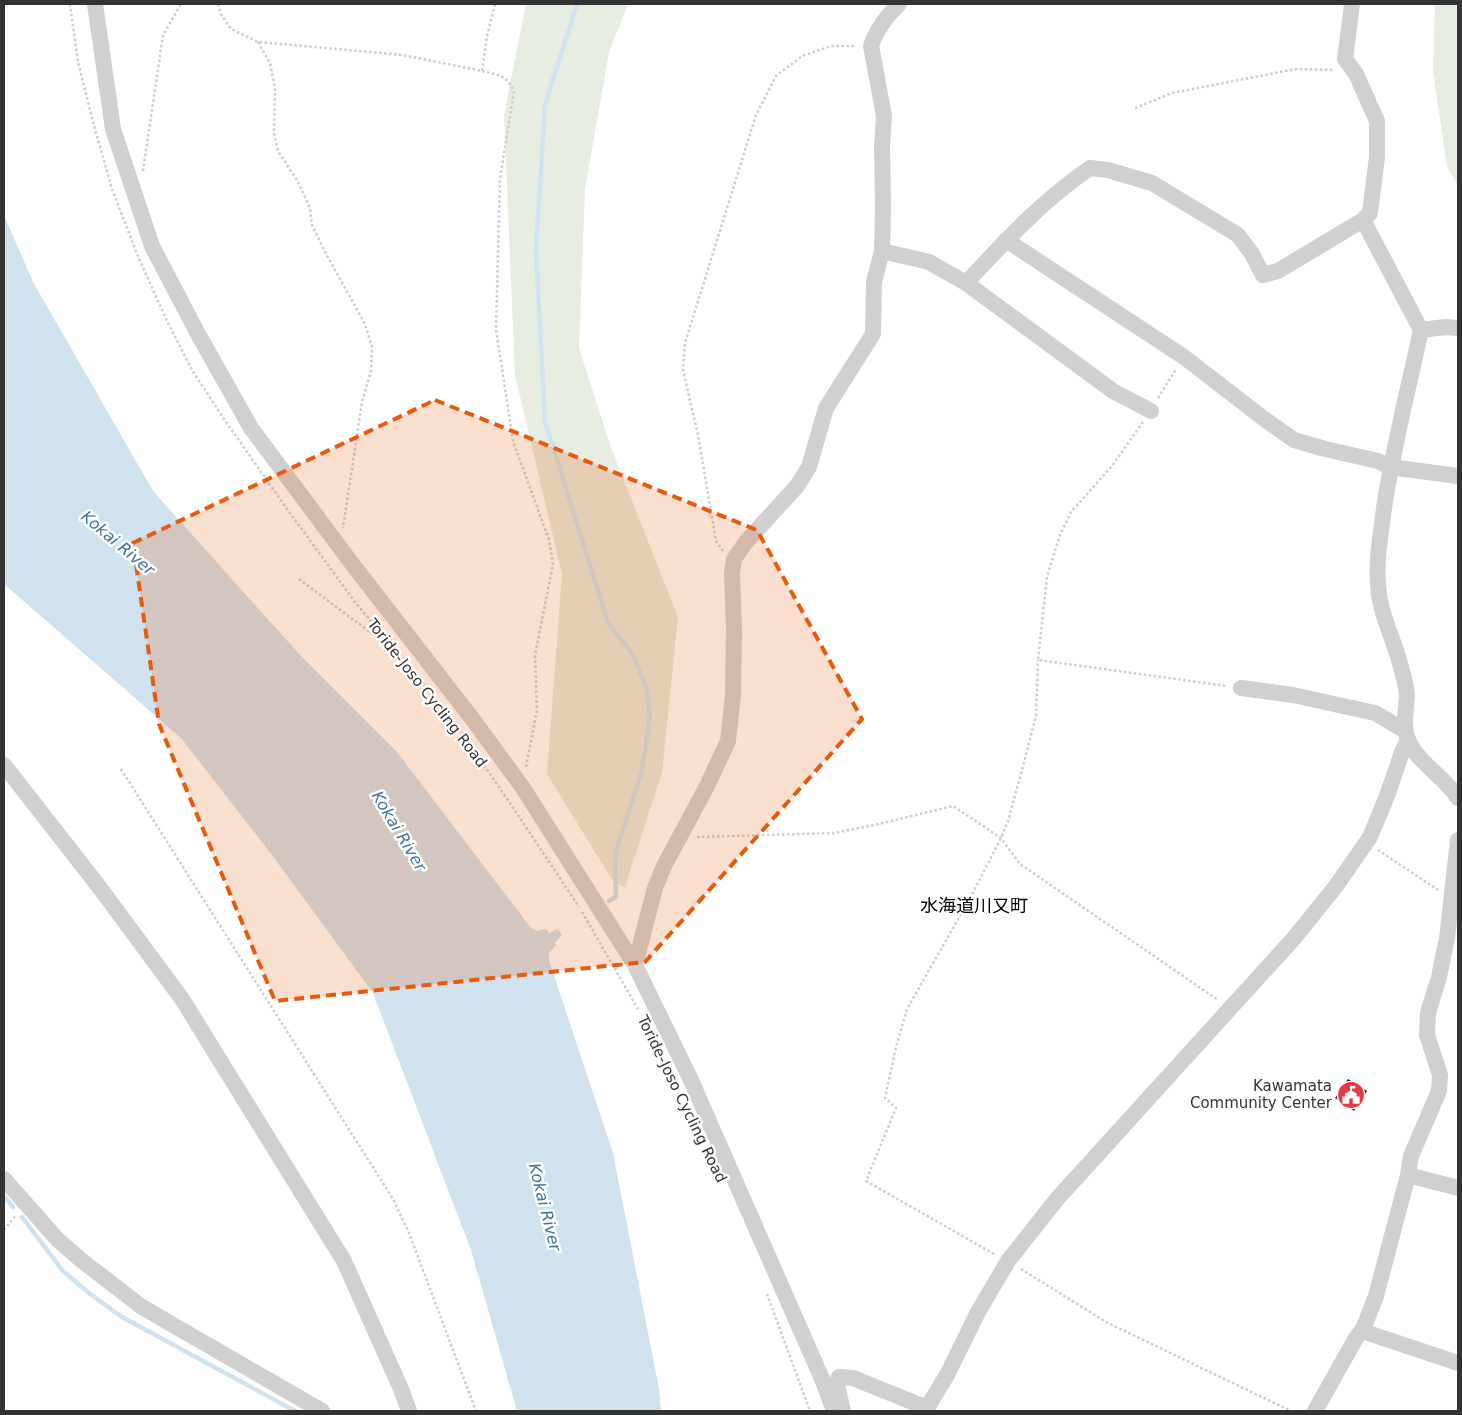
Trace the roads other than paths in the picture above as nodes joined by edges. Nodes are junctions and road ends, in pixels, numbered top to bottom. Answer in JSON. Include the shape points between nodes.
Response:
{"nodes":[{"id":1,"x":95,"y":4,"type":"edge"},
{"id":2,"x":899,"y":4,"type":"edge"},
{"id":3,"x":1352,"y":4,"type":"edge"},
{"id":4,"x":1363,"y":220,"type":"junction"},
{"id":5,"x":1006,"y":240,"type":"junction"},
{"id":6,"x":882,"y":251,"type":"junction"},
{"id":7,"x":966,"y":283,"type":"junction"},
{"id":8,"x":1458,"y":328,"type":"edge"},
{"id":9,"x":1421,"y":330,"type":"junction"},
{"id":10,"x":1150,"y":411,"type":"road end"},
{"id":11,"x":1390,"y":467,"type":"junction"},
{"id":12,"x":1458,"y":476,"type":"edge"},
{"id":13,"x":1241,"y":688,"type":"road end"},
{"id":14,"x":1406,"y":735,"type":"junction"},
{"id":15,"x":4,"y":765,"type":"edge"},
{"id":16,"x":1457,"y":793,"type":"edge"},
{"id":17,"x":1458,"y":840,"type":"edge"},
{"id":18,"x":635,"y":965,"type":"junction"},
{"id":19,"x":1408,"y":1176,"type":"junction"},
{"id":20,"x":4,"y":1179,"type":"edge"},
{"id":21,"x":1458,"y":1188,"type":"edge"},
{"id":22,"x":1363,"y":1329,"type":"junction"},
{"id":23,"x":1458,"y":1363,"type":"edge"},
{"id":24,"x":322,"y":1411,"type":"edge"},
{"id":25,"x":409,"y":1411,"type":"edge"},
{"id":26,"x":834,"y":1411,"type":"edge"},
{"id":27,"x":843,"y":1411,"type":"edge"},
{"id":28,"x":1315,"y":1411,"type":"edge"}],
"edges":[{"from":1,"to":18,"type":"street","via":[[113,129],[152,246],[198,334],[251,428],[523,788]]},
{"from":2,"to":6,"type":"street","via":[[874,36],[871,46],[884,116]]},
{"from":3,"to":4,"type":"street","via":[[1345,58],[1356,74],[1377,121],[1377,157],[1370,212]]},
{"from":4,"to":5,"type":"street","via":[[1278,271],[1263,275],[1238,235],[1152,183],[1090,168]]},
{"from":4,"to":9,"type":"street"},
{"from":5,"to":7,"type":"street"},
{"from":5,"to":11,"type":"street","via":[[1184,357],[1294,440],[1378,461]]},
{"from":6,"to":7,"type":"street","via":[[929,262]]},
{"from":6,"to":18,"type":"street","via":[[874,282],[873,334],[826,408],[809,467],[797,486],[734,559],[733,695],[728,741],[664,866]]},
{"from":7,"to":10,"type":"street","via":[[1113,391]]},
{"from":8,"to":9,"type":"street"},
{"from":9,"to":11,"type":"street"},
{"from":11,"to":12,"type":"street"},
{"from":11,"to":14,"type":"street","via":[[1378,549],[1378,585],[1384,618],[1407,694]]},
{"from":13,"to":14,"type":"street","via":[[1376,714]]},
{"from":14,"to":16,"type":"street","via":[[1425,764]]},
{"from":14,"to":27,"type":"street","via":[[1388,796],[1370,837],[1336,886],[1295,937],[1057,1199],[1008,1261],[927,1408],[853,1378],[839,1377],[837,1385]]},
{"from":15,"to":25,"type":"street","via":[[182,999],[344,1262]]},
{"from":17,"to":19,"type":"street","via":[[1447,938],[1428,1013],[1427,1035],[1440,1075],[1439,1090],[1411,1156]]},
{"from":18,"to":26,"type":"street","via":[[702,1104]]},
{"from":19,"to":21,"type":"street"},
{"from":19,"to":22,"type":"street","via":[[1376,1296]]},
{"from":20,"to":24,"type":"street","via":[[58,1240],[142,1307]]},
{"from":22,"to":23,"type":"street"},
{"from":22,"to":28,"type":"street"}]}
